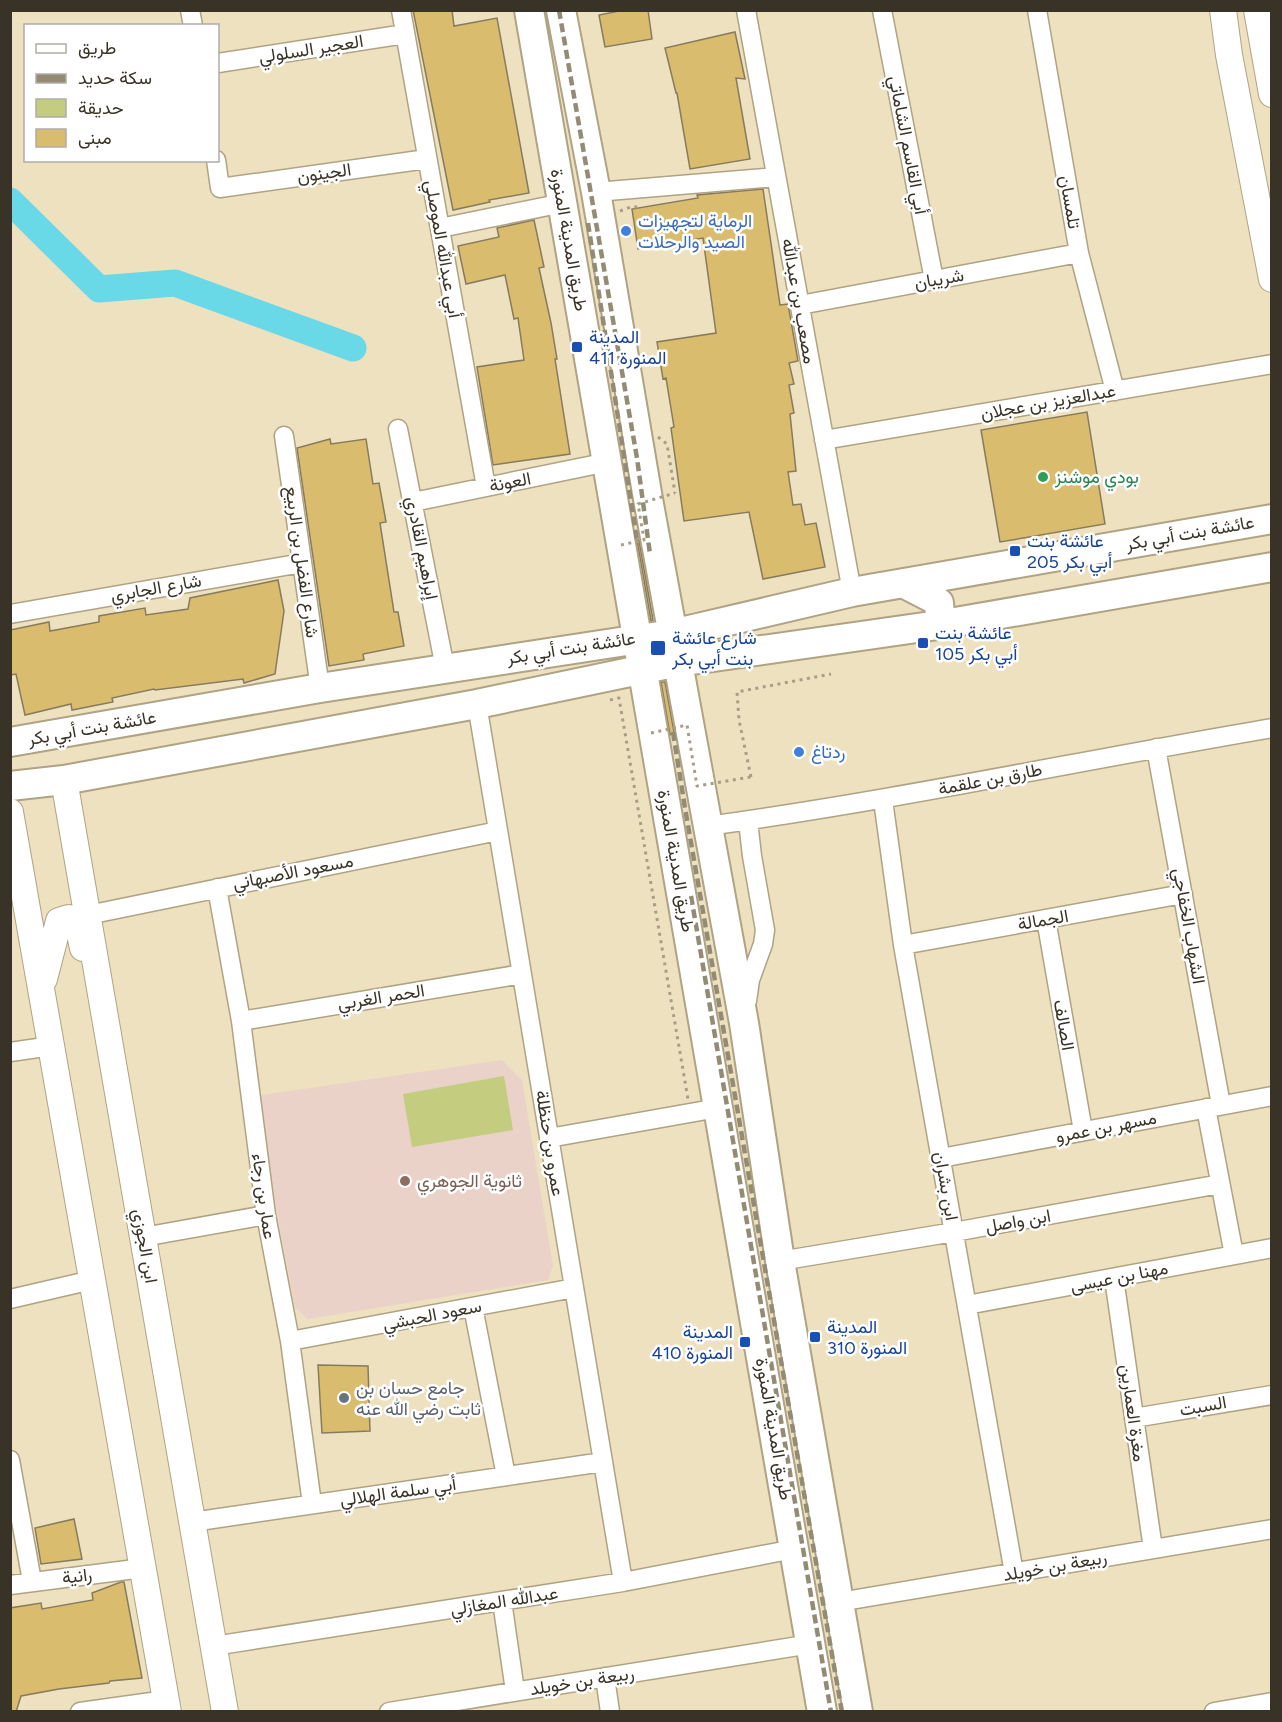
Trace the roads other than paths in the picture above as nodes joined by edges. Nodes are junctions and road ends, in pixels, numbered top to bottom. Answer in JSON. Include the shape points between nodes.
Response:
{"nodes":[{"id":1,"x":401,"y":10,"type":"edge"},
{"id":2,"x":529,"y":10,"type":"edge"},
{"id":3,"x":561,"y":10,"type":"edge"},
{"id":4,"x":746,"y":10,"type":"edge"},
{"id":5,"x":882,"y":10,"type":"edge"},
{"id":6,"x":1037,"y":10,"type":"edge"},
{"id":7,"x":1223,"y":10,"type":"edge"},
{"id":8,"x":1257,"y":10,"type":"edge"},
{"id":9,"x":405,"y":34,"type":"junction"},
{"id":10,"x":219,"y":63,"type":"edge"},
{"id":11,"x":1272,"y":94,"type":"edge"},
{"id":12,"x":427,"y":159,"type":"junction"},
{"id":13,"x":216,"y":162,"type":"edge"},
{"id":14,"x":776,"y":177,"type":"junction"},
{"id":15,"x":596,"y":192,"type":"junction"},
{"id":16,"x":562,"y":203,"type":"junction"},
{"id":17,"x":440,"y":228,"type":"junction"},
{"id":18,"x":1079,"y":253,"type":"junction"},
{"id":19,"x":1272,"y":279,"type":"edge"},
{"id":20,"x":934,"y":280,"type":"junction"},
{"id":21,"x":800,"y":304,"type":"junction"},
{"id":22,"x":1272,"y":364,"type":"edge"},
{"id":23,"x":1115,"y":391,"type":"junction"},
{"id":24,"x":398,"y":429,"type":"dead end"},
{"id":25,"x":284,"y":436,"type":"dead end"},
{"id":26,"x":824,"y":440,"type":"junction"},
{"id":27,"x":608,"y":462,"type":"junction"},
{"id":28,"x":486,"y":487,"type":"junction"},
{"id":29,"x":413,"y":502,"type":"junction"},
{"id":30,"x":1272,"y":519,"type":"edge"},
{"id":31,"x":302,"y":562,"type":"junction"},
{"id":32,"x":1272,"y":567,"type":"edge"},
{"id":33,"x":903,"y":583,"type":"junction"},
{"id":34,"x":852,"y":592,"type":"junction"},
{"id":35,"x":10,"y":614,"type":"edge"},
{"id":36,"x":938,"y":625,"type":"junction"},
{"id":37,"x":672,"y":634,"type":"junction"},
{"id":38,"x":636,"y":638,"type":"junction"},
{"id":39,"x":678,"y":662,"type":"junction"},
{"id":40,"x":445,"y":668,"type":"junction"},
{"id":41,"x":643,"y":669,"type":"junction"},
{"id":42,"x":320,"y":688,"type":"junction"},
{"id":43,"x":477,"y":704,"type":"junction"},
{"id":44,"x":1272,"y":728,"type":"edge"},
{"id":45,"x":10,"y":742,"type":"edge"},
{"id":46,"x":1156,"y":748,"type":"junction"},
{"id":47,"x":64,"y":780,"type":"junction"},
{"id":48,"x":10,"y":786,"type":"edge"},
{"id":49,"x":883,"y":800,"type":"junction"},
{"id":50,"x":10,"y":812,"type":"edge"},
{"id":51,"x":748,"y":820,"type":"junction"},
{"id":52,"x":707,"y":826,"type":"junction"},
{"id":53,"x":498,"y":831,"type":"junction"},
{"id":54,"x":217,"y":888,"type":"junction"},
{"id":55,"x":1183,"y":894,"type":"junction"},
{"id":56,"x":88,"y":915,"type":"junction"},
{"id":57,"x":1046,"y":919,"type":"junction"},
{"id":58,"x":903,"y":945,"type":"junction"},
{"id":59,"x":522,"y":974,"type":"junction"},
{"id":60,"x":41,"y":988,"type":"junction"},
{"id":61,"x":103,"y":1006,"type":"junction"},
{"id":62,"x":241,"y":1021,"type":"junction"},
{"id":63,"x":744,"y":1023,"type":"junction"},
{"id":64,"x":52,"y":1046,"type":"junction"},
{"id":65,"x":10,"y":1052,"type":"edge"},
{"id":66,"x":1272,"y":1096,"type":"edge"},
{"id":67,"x":1213,"y":1107,"type":"junction"},
{"id":68,"x":718,"y":1108,"type":"junction"},
{"id":69,"x":1083,"y":1131,"type":"junction"},
{"id":70,"x":549,"y":1138,"type":"junction"},
{"id":71,"x":941,"y":1158,"type":"junction"},
{"id":72,"x":1220,"y":1184,"type":"junction"},
{"id":73,"x":266,"y":1215,"type":"junction"},
{"id":74,"x":954,"y":1233,"type":"junction"},
{"id":75,"x":143,"y":1237,"type":"junction"},
{"id":76,"x":1272,"y":1248,"type":"edge"},
{"id":77,"x":1233,"y":1256,"type":"junction"},
{"id":78,"x":780,"y":1261,"type":"junction"},
{"id":79,"x":1114,"y":1278,"type":"junction"},
{"id":80,"x":92,"y":1280,"type":"junction"},
{"id":81,"x":574,"y":1288,"type":"junction"},
{"id":82,"x":10,"y":1299,"type":"edge"},
{"id":83,"x":967,"y":1305,"type":"junction"},
{"id":84,"x":473,"y":1307,"type":"junction"},
{"id":85,"x":290,"y":1341,"type":"junction"},
{"id":86,"x":1272,"y":1395,"type":"edge"},
{"id":87,"x":1134,"y":1418,"type":"junction"},
{"id":88,"x":603,"y":1462,"type":"junction"},
{"id":89,"x":11,"y":1465,"type":"edge"},
{"id":90,"x":506,"y":1476,"type":"junction"},
{"id":91,"x":312,"y":1504,"type":"junction"},
{"id":92,"x":192,"y":1522,"type":"junction"},
{"id":93,"x":1272,"y":1529,"type":"edge"},
{"id":94,"x":794,"y":1549,"type":"junction"},
{"id":95,"x":1152,"y":1549,"type":"junction"},
{"id":96,"x":143,"y":1568,"type":"junction"},
{"id":97,"x":1014,"y":1572,"type":"junction"},
{"id":98,"x":32,"y":1581,"type":"junction"},
{"id":99,"x":623,"y":1582,"type":"junction"},
{"id":100,"x":10,"y":1585,"type":"edge"},
{"id":101,"x":501,"y":1601,"type":"junction"},
{"id":102,"x":839,"y":1602,"type":"junction"},
{"id":103,"x":811,"y":1644,"type":"junction"},
{"id":104,"x":213,"y":1646,"type":"junction"},
{"id":105,"x":605,"y":1677,"type":"junction"},
{"id":106,"x":505,"y":1699,"type":"edge"},
{"id":107,"x":1272,"y":1702,"type":"edge"},
{"id":108,"x":167,"y":1706,"type":"edge"},
{"id":109,"x":428,"y":1708,"type":"edge"},
{"id":110,"x":818,"y":1711,"type":"edge"},
{"id":111,"x":81,"y":1712,"type":"edge"},
{"id":112,"x":225,"y":1712,"type":"edge"},
{"id":113,"x":389,"y":1712,"type":"edge"},
{"id":114,"x":610,"y":1712,"type":"edge"},
{"id":115,"x":858,"y":1712,"type":"edge"},
{"id":116,"x":1214,"y":1712,"type":"edge"}],
"edges":[{"from":1,"to":9,"type":"street","name":"أبي عبدالله الموصلي"},
{"from":2,"to":16,"type":"main road","name":"طريق المدينة المنورة"},
{"from":3,"to":15,"type":"main road","name":"طريق المدينة المنورة"},
{"from":4,"to":14,"type":"street","name":"مصعب بن عبدالله"},
{"from":5,"to":20,"type":"street","name":"أبي القاسم الشاماتي"},
{"from":6,"to":18,"type":"street","name":"تلمسان"},
{"from":7,"to":19,"type":"street"},
{"from":8,"to":11,"type":"street"},
{"from":9,"to":10,"type":"street","name":"العجير السلولي"},
{"from":9,"to":12,"type":"street","name":"أبي عبدالله الموصلي"},
{"from":12,"to":13,"type":"street","name":"الجينون","via":[[220,188]]},
{"from":12,"to":17,"type":"street","name":"أبي عبدالله الموصلي"},
{"from":14,"to":15,"type":"street"},
{"from":14,"to":21,"type":"street","name":"مصعب بن عبدالله"},
{"from":15,"to":37,"type":"main road","name":"طريق المدينة المنورة"},
{"from":16,"to":17,"type":"street"},
{"from":16,"to":27,"type":"main road","name":"طريق المدينة المنورة"},
{"from":17,"to":28,"type":"street","name":"أبي عبدالله الموصلي"},
{"from":18,"to":20,"type":"street","name":"شريبان"},
{"from":18,"to":23,"type":"street","name":"تلمسان"},
{"from":20,"to":21,"type":"street","name":"شريبان"},
{"from":21,"to":26,"type":"street","name":"مصعب بن عبدالله"},
{"from":22,"to":23,"type":"street","name":"عبدالعزيز بن عجلان"},
{"from":23,"to":26,"type":"street","name":"عبدالعزيز بن عجلان"},
{"from":24,"to":29,"type":"street","name":"إبراهيم القادري"},
{"from":25,"to":31,"type":"street","name":"شارع الفضل بن الربيع"},
{"from":26,"to":34,"type":"street","name":"مصعب بن عبدالله"},
{"from":27,"to":28,"type":"street","name":"العونة"},
{"from":27,"to":38,"type":"main road","name":"طريق المدينة المنورة"},
{"from":28,"to":29,"type":"street","name":"العونة"},
{"from":29,"to":40,"type":"street","name":"إبراهيم القادري"},
{"from":30,"to":33,"type":"main road","name":"عائشة بنت أبي بكر"},
{"from":31,"to":35,"type":"street","name":"شارع الجابري"},
{"from":31,"to":42,"type":"street","name":"شارع الفضل بن الربيع"},
{"from":32,"to":36,"type":"main road","name":"عائشة بنت أبي بكر"},
{"from":33,"to":34,"type":"main road","name":"عائشة بنت أبي بكر"},
{"from":33,"to":36,"type":"main road","via":[[939,603]]},
{"from":34,"to":37,"type":"main road","name":"عائشة بنت أبي بكر"},
{"from":36,"to":39,"type":"main road","name":"عائشة بنت أبي بكر"},
{"from":37,"to":38,"type":"main road","name":"عائشة بنت أبي بكر"},
{"from":37,"to":39,"type":"main road","name":"طريق المدينة المنورة"},
{"from":38,"to":40,"type":"main road","name":"عائشة بنت أبي بكر"},
{"from":38,"to":41,"type":"main road","name":"طريق المدينة المنورة"},
{"from":39,"to":41,"type":"main road","name":"عائشة بنت أبي بكر"},
{"from":39,"to":52,"type":"main road","name":"طريق المدينة المنورة"},
{"from":40,"to":42,"type":"main road","name":"عائشة بنت أبي بكر"},
{"from":41,"to":43,"type":"main road","name":"عائشة بنت أبي بكر"},
{"from":41,"to":68,"type":"main road","name":"طريق المدينة المنورة"},
{"from":42,"to":45,"type":"main road","name":"عائشة بنت أبي بكر"},
{"from":43,"to":47,"type":"main road","name":"عائشة بنت أبي بكر"},
{"from":43,"to":53,"type":"street","name":"عمرو بن حنظلة"},
{"from":44,"to":46,"type":"street","name":"طارق بن علقمة"},
{"from":46,"to":49,"type":"street","name":"طارق بن علقمة"},
{"from":46,"to":55,"type":"street","name":"الشهاب الخفاجي"},
{"from":47,"to":48,"type":"main road","name":"عائشة بنت أبي بكر"},
{"from":47,"to":56,"type":"street","name":"ابن الجوزي"},
{"from":49,"to":51,"type":"street","name":"طارق بن علقمة"},
{"from":49,"to":58,"type":"street","name":"ابن بشران"},
{"from":50,"to":60,"type":"street"},
{"from":51,"to":52,"type":"street","name":"طارق بن علقمة"},
{"from":51,"to":63,"type":"street","name":"طريق المدينة المنورة","via":[[765,930],[750,980]]},
{"from":52,"to":63,"type":"main road","name":"طريق المدينة المنورة"},
{"from":53,"to":54,"type":"street","name":"مسعود الأصبهاني"},
{"from":53,"to":59,"type":"street","name":"عمرو بن حنظلة"},
{"from":54,"to":56,"type":"street","name":"مسعود الأصبهاني"},
{"from":54,"to":62,"type":"street","name":"عمار بن رجاء"},
{"from":55,"to":57,"type":"street","name":"الجمالة"},
{"from":55,"to":67,"type":"street","name":"الشهاب الخفاجي"},
{"from":56,"to":61,"type":"street","name":"ابن الجوزي"},
{"from":57,"to":58,"type":"street","name":"الجمالة"},
{"from":57,"to":69,"type":"street","name":"الصالف"},
{"from":58,"to":71,"type":"street","name":"ابن بشران"},
{"from":59,"to":62,"type":"street","name":"الحمر الغربي"},
{"from":59,"to":70,"type":"street","name":"عمرو بن حنظلة"},
{"from":60,"to":61,"type":"street","via":[[59,921],[77,920],[90,987]]},
{"from":60,"to":64,"type":"street"},
{"from":61,"to":75,"type":"street","name":"ابن الجوزي"},
{"from":62,"to":73,"type":"street","name":"عمار بن رجاء"},
{"from":63,"to":78,"type":"main road","name":"طريق المدينة المنورة"},
{"from":64,"to":65,"type":"street"},
{"from":64,"to":80,"type":"street"},
{"from":66,"to":67,"type":"street","name":"مسهر بن عمرو"},
{"from":67,"to":69,"type":"street","name":"مسهر بن عمرو"},
{"from":67,"to":72,"type":"street","name":"الشهاب الخفاجي"},
{"from":68,"to":70,"type":"street"},
{"from":68,"to":94,"type":"main road","name":"طريق المدينة المنورة"},
{"from":69,"to":71,"type":"street","name":"مسهر بن عمرو"},
{"from":70,"to":81,"type":"street","name":"عمرو بن حنظلة"},
{"from":71,"to":74,"type":"street","name":"ابن بشران"},
{"from":72,"to":74,"type":"street","name":"ابن واصل"},
{"from":72,"to":77,"type":"street","name":"الشهاب الخفاجي"},
{"from":73,"to":75,"type":"street"},
{"from":73,"to":85,"type":"street","name":"عمار بن رجاء"},
{"from":74,"to":78,"type":"street","name":"ابن واصل"},
{"from":74,"to":83,"type":"street","name":"ابن بشران"},
{"from":75,"to":92,"type":"street","name":"ابن الجوزي"},
{"from":76,"to":77,"type":"street","name":"مهنا بن عيسى"},
{"from":77,"to":79,"type":"street","name":"مهنا بن عيسى"},
{"from":78,"to":102,"type":"main road","name":"طريق المدينة المنورة"},
{"from":79,"to":83,"type":"street","name":"مهنا بن عيسى"},
{"from":79,"to":87,"type":"street","name":"مغرة العمارين"},
{"from":80,"to":82,"type":"street"},
{"from":80,"to":96,"type":"street"},
{"from":81,"to":84,"type":"street","name":"سعود الحبشي"},
{"from":81,"to":88,"type":"street","name":"عمرو بن حنظلة"},
{"from":83,"to":97,"type":"street","name":"ابن بشران"},
{"from":84,"to":85,"type":"street","name":"سعود الحبشي"},
{"from":84,"to":90,"type":"street"},
{"from":85,"to":91,"type":"street","name":"عمار بن رجاء"},
{"from":86,"to":87,"type":"street","name":"السبت"},
{"from":87,"to":95,"type":"street","name":"مغرة العمارين"},
{"from":88,"to":90,"type":"street","name":"أبي سلمة الهلالي"},
{"from":88,"to":99,"type":"street","name":"عمرو بن حنظلة"},
{"from":89,"to":98,"type":"street"},
{"from":90,"to":91,"type":"street","name":"أبي سلمة الهلالي"},
{"from":91,"to":92,"type":"street","name":"أبي سلمة الهلالي"},
{"from":92,"to":104,"type":"street","name":"ابن الجوزي"},
{"from":93,"to":95,"type":"street","name":"ربيعة بن خويلد"},
{"from":94,"to":99,"type":"street","name":"عبدالله المغازلي"},
{"from":94,"to":103,"type":"main road","name":"طريق المدينة المنورة"},
{"from":95,"to":97,"type":"street","name":"ربيعة بن خويلد"},
{"from":96,"to":98,"type":"street","name":"رانية"},
{"from":96,"to":108,"type":"street"},
{"from":97,"to":102,"type":"street","name":"ربيعة بن خويلد"},
{"from":98,"to":100,"type":"street","name":"رانية"},
{"from":99,"to":101,"type":"street","name":"عبدالله المغازلي"},
{"from":101,"to":104,"type":"street","name":"عبدالله المغازلي"},
{"from":101,"to":106,"type":"street"},
{"from":102,"to":115,"type":"main road","name":"طريق المدينة المنورة"},
{"from":103,"to":105,"type":"street","name":"ربيعة بن خويلد"},
{"from":103,"to":110,"type":"main road","name":"طريق المدينة المنورة"},
{"from":104,"to":112,"type":"street","name":"ابن الجوزي"},
{"from":105,"to":106,"type":"street","name":"ربيعة بن خويلد"},
{"from":105,"to":114,"type":"street"},
{"from":106,"to":109,"type":"street","name":"ربيعة بن خويلد"},
{"from":107,"to":116,"type":"street"},
{"from":108,"to":111,"type":"street"},
{"from":109,"to":113,"type":"street","name":"ربيعة بن خويلد"}]}
